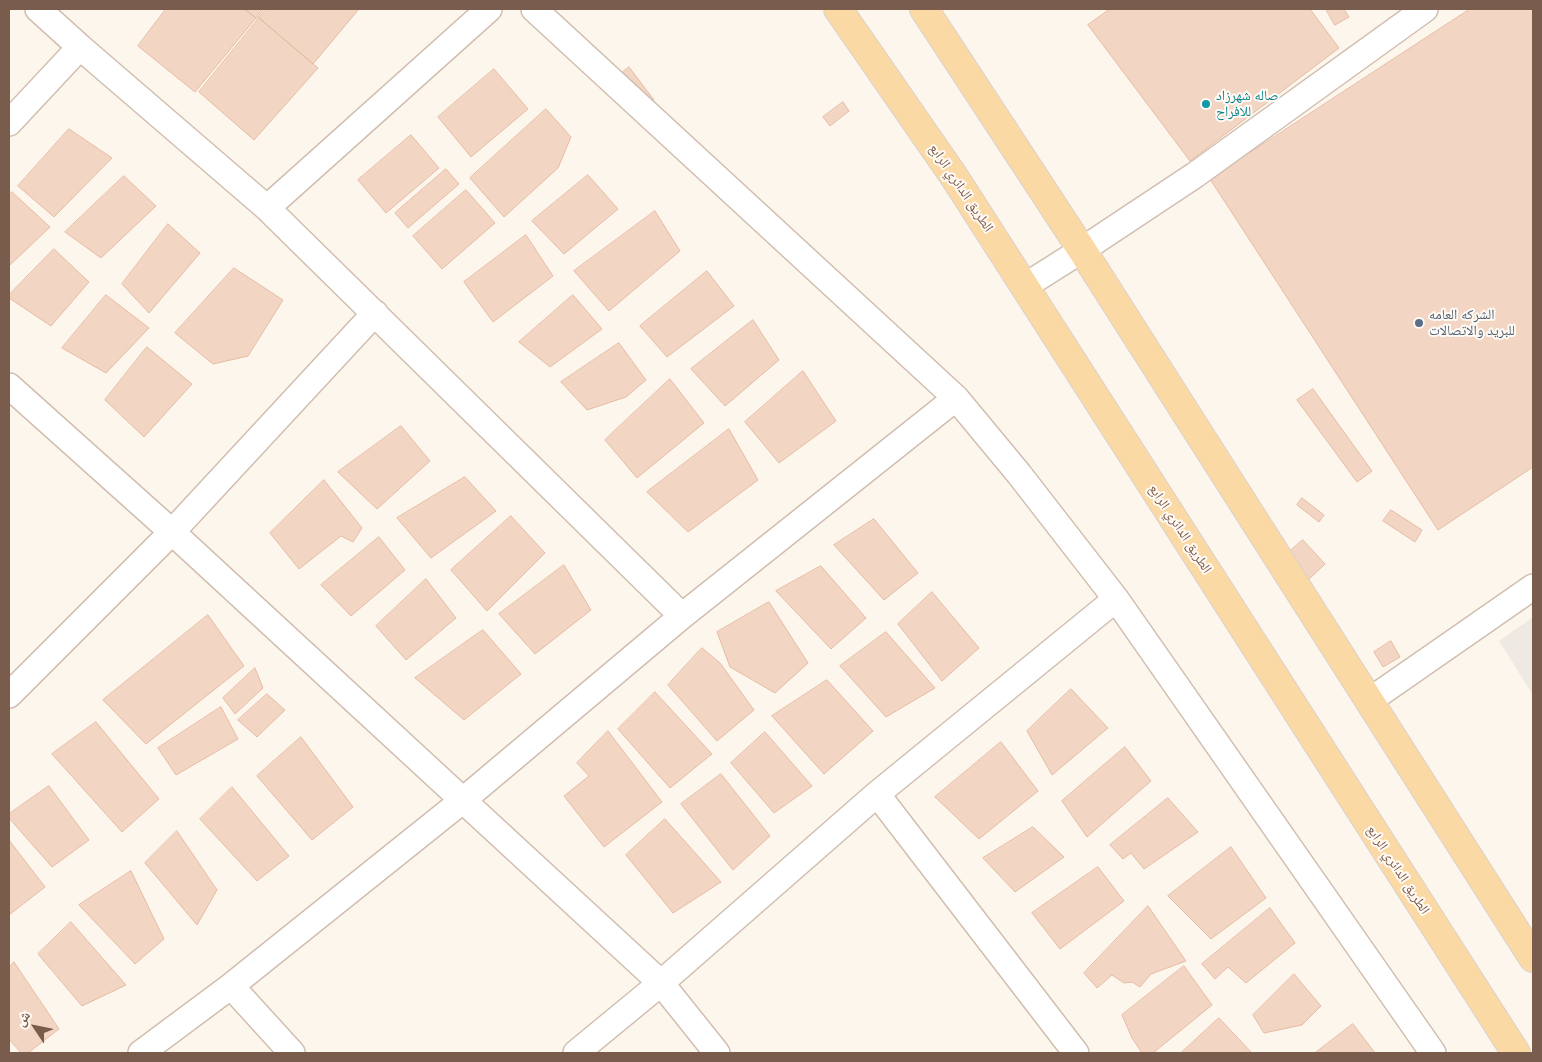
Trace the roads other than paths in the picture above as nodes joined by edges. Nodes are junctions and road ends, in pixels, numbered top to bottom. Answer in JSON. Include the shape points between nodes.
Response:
{"nodes":[{"id":1,"x":38,"y":9,"type":"edge"},
{"id":2,"x":489,"y":9,"type":"edge"},
{"id":3,"x":534,"y":9,"type":"edge"},
{"id":4,"x":838,"y":9,"type":"edge"},
{"id":5,"x":924,"y":9,"type":"edge"},
{"id":6,"x":1425,"y":9,"type":"edge"},
{"id":7,"x":80,"y":47,"type":"junction"},
{"id":8,"x":9,"y":123,"type":"edge"},
{"id":9,"x":267,"y":208,"type":"junction"},
{"id":10,"x":1082,"y":250,"type":"junction"},
{"id":11,"x":1025,"y":286,"type":"junction"},
{"id":12,"x":375,"y":313,"type":"junction"},
{"id":13,"x":9,"y":386,"type":"edge"},
{"id":14,"x":956,"y":398,"type":"junction"},
{"id":15,"x":172,"y":532,"type":"junction"},
{"id":16,"x":1533,"y":587,"type":"edge"},
{"id":17,"x":1116,"y":599,"type":"junction"},
{"id":18,"x":682,"y":616,"type":"junction"},
{"id":19,"x":9,"y":695,"type":"edge"},
{"id":20,"x":1369,"y":701,"type":"junction"},
{"id":21,"x":877,"y":794,"type":"junction"},
{"id":22,"x":462,"y":801,"type":"junction"},
{"id":23,"x":1533,"y":958,"type":"edge"},
{"id":24,"x":661,"y":983,"type":"junction"},
{"id":25,"x":231,"y":986,"type":"junction"},
{"id":26,"x":141,"y":1053,"type":"edge"},
{"id":27,"x":292,"y":1053,"type":"edge"},
{"id":28,"x":576,"y":1053,"type":"edge"},
{"id":29,"x":716,"y":1053,"type":"edge"},
{"id":30,"x":1076,"y":1053,"type":"edge"},
{"id":31,"x":1433,"y":1053,"type":"edge"},
{"id":32,"x":1516,"y":1053,"type":"edge"}],
"edges":[{"from":1,"to":7,"type":"street"},
{"from":2,"to":9,"type":"street"},
{"from":3,"to":14,"type":"street"},
{"from":4,"to":11,"type":"main road","name":"الطريق الدائري الرابع","via":[[956,178]]},
{"from":5,"to":10,"type":"main road"},
{"from":6,"to":10,"type":"street","via":[[1195,175]]},
{"from":7,"to":8,"type":"street"},
{"from":7,"to":9,"type":"street"},
{"from":9,"to":12,"type":"street"},
{"from":10,"to":11,"type":"street"},
{"from":10,"to":20,"type":"main road"},
{"from":11,"to":32,"type":"main road","name":"الطريق الدائري الرابع"},
{"from":12,"to":15,"type":"street"},
{"from":12,"to":18,"type":"street"},
{"from":13,"to":15,"type":"street"},
{"from":14,"to":17,"type":"street"},
{"from":14,"to":18,"type":"street"},
{"from":15,"to":19,"type":"street"},
{"from":15,"to":22,"type":"street"},
{"from":16,"to":20,"type":"street"},
{"from":17,"to":21,"type":"street"},
{"from":17,"to":31,"type":"street"},
{"from":18,"to":22,"type":"street"},
{"from":20,"to":23,"type":"main road"},
{"from":21,"to":24,"type":"street"},
{"from":21,"to":30,"type":"street"},
{"from":22,"to":24,"type":"street"},
{"from":22,"to":25,"type":"street"},
{"from":24,"to":28,"type":"street"},
{"from":24,"to":29,"type":"street"},
{"from":25,"to":26,"type":"street"},
{"from":25,"to":27,"type":"street"}]}
